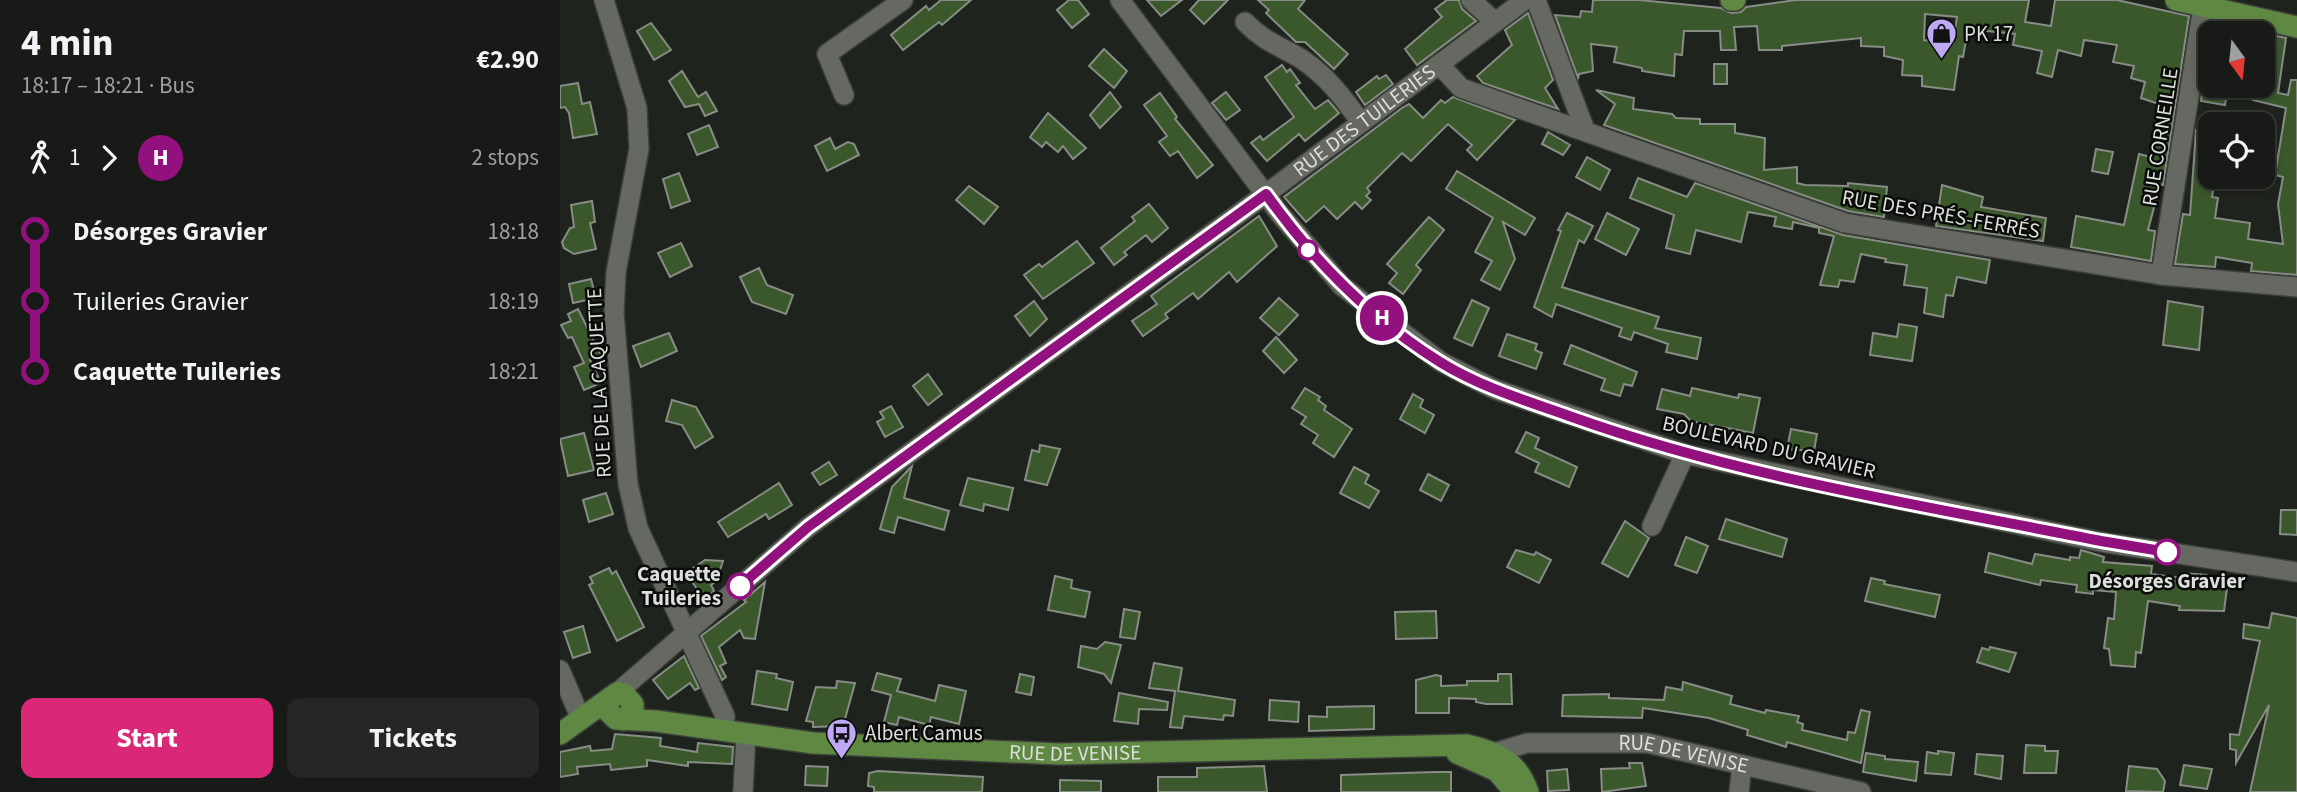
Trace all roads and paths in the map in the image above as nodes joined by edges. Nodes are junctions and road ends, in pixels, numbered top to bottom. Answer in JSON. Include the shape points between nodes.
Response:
{"nodes":[{"id":1,"x":604,"y":0,"type":"edge"},
{"id":2,"x":903,"y":0,"type":"edge"},
{"id":3,"x":1120,"y":0,"type":"edge"},
{"id":4,"x":1471,"y":0,"type":"edge"},
{"id":5,"x":1525,"y":0,"type":"edge"},
{"id":6,"x":1536,"y":0,"type":"edge"},
{"id":7,"x":2176,"y":0,"type":"edge"},
{"id":8,"x":2204,"y":3,"type":"edge"},
{"id":9,"x":1245,"y":22,"type":"dead end"},
{"id":10,"x":1495,"y":22,"type":"junction"},
{"id":11,"x":2297,"y":27,"type":"edge"},
{"id":12,"x":1439,"y":64,"type":"junction"},
{"id":13,"x":844,"y":95,"type":"dead end"},
{"id":14,"x":1361,"y":123,"type":"junction"},
{"id":15,"x":1585,"y":130,"type":"junction"},
{"id":16,"x":1266,"y":194,"type":"junction"},
{"id":17,"x":2161,"y":275,"type":"junction"},
{"id":18,"x":2297,"y":287,"type":"edge"},
{"id":19,"x":1685,"y":454,"type":"junction"},
{"id":20,"x":1652,"y":526,"type":"dead end"},
{"id":21,"x":2297,"y":572,"type":"edge"},
{"id":22,"x":685,"y":634,"type":"junction"},
{"id":23,"x":560,"y":670,"type":"edge"},
{"id":24,"x":622,"y":705,"type":"junction"},
{"id":25,"x":581,"y":719,"type":"junction"},
{"id":26,"x":724,"y":731,"type":"junction"},
{"id":27,"x":746,"y":734,"type":"junction"},
{"id":28,"x":560,"y":736,"type":"edge"},
{"id":29,"x":1546,"y":743,"type":"junction"},
{"id":30,"x":1431,"y":746,"type":"junction"},
{"id":31,"x":1497,"y":752,"type":"junction"},
{"id":32,"x":1742,"y":765,"type":"junction"},
{"id":33,"x":1515,"y":770,"type":"junction"},
{"id":34,"x":743,"y":792,"type":"edge"},
{"id":35,"x":1514,"y":792,"type":"edge"},
{"id":36,"x":1528,"y":792,"type":"edge"},
{"id":37,"x":1739,"y":792,"type":"edge"},
{"id":38,"x":1861,"y":792,"type":"edge"}],
"edges":[{"from":1,"to":22,"type":"street","name":"RUE DE LA CAQUETTE","via":[[637,108],[639,149],[616,272],[614,313],[628,484],[638,528]]},
{"from":2,"to":13,"type":"street","via":[[827,54]]},
{"from":3,"to":16,"type":"street","name":"BOULEVARD DU GRAVIER"},
{"from":4,"to":10,"type":"street"},
{"from":5,"to":10,"type":"street","name":"RUE DES TUILERIES"},
{"from":6,"to":15,"type":"street"},
{"from":7,"to":8,"type":"main road"},
{"from":8,"to":11,"type":"main road"},
{"from":8,"to":17,"type":"street","name":"RUE CORNEILLE"},
{"from":9,"to":14,"type":"street","via":[[1261,39],[1323,76]]},
{"from":10,"to":12,"type":"street","name":"RUE DES TUILERIES"},
{"from":12,"to":14,"type":"street","name":"RUE DES TUILERIES"},
{"from":12,"to":15,"type":"street","name":"RUE DES PRÉS-FERRÉS","via":[[1461,88]]},
{"from":14,"to":16,"type":"street","name":"RUE DES TUILERIES"},
{"from":15,"to":17,"type":"street","name":"RUE DES PRÉS-FERRÉS","via":[[1846,223]]},
{"from":16,"to":19,"type":"street","name":"BOULEVARD DU GRAVIER","via":[[1342,286],[1441,362],[1506,393]]},
{"from":16,"to":22,"type":"street","name":"RUE DES TUILERIES","via":[[808,527]]},
{"from":17,"to":18,"type":"street","name":"RUE DES PRÉS-FERRÉS"},
{"from":19,"to":20,"type":"street"},
{"from":19,"to":21,"type":"street","name":"BOULEVARD DU GRAVIER","via":[[2101,541]]},
{"from":22,"to":24,"type":"street","name":"RUE DES TUILERIES","via":[[637,676]]},
{"from":22,"to":26,"type":"street","name":"RUE DE LA CAQUETTE","via":[[725,716]]},
{"from":23,"to":25,"type":"street"},
{"from":24,"to":25,"type":"main road"},
{"from":24,"to":26,"type":"main road","name":"RUE DE VENISE","via":[[656,721]]},
{"from":24,"to":28,"type":"main road"},
{"from":25,"to":28,"type":"main road"},
{"from":26,"to":27,"type":"main road","name":"RUE DE VENISE"},
{"from":27,"to":30,"type":"main road","name":"RUE DE VENISE","via":[[813,743],[1059,754]]},
{"from":27,"to":34,"type":"street"},
{"from":29,"to":31,"type":"street","name":"RUE DE VENISE"},
{"from":29,"to":32,"type":"street","name":"RUE DE VENISE","via":[[1647,743]]},
{"from":29,"to":33,"type":"street","via":[[1528,753]]},
{"from":30,"to":31,"type":"main road","name":"RUE DE VENISE","via":[[1467,745]]},
{"from":30,"to":35,"type":"main road","via":[[1470,757],[1497,771]]},
{"from":31,"to":33,"type":"main road"},
{"from":32,"to":37,"type":"street"},
{"from":32,"to":38,"type":"street","name":"RUE DE VENISE"},
{"from":33,"to":35,"type":"street"},
{"from":33,"to":36,"type":"main road"}]}
